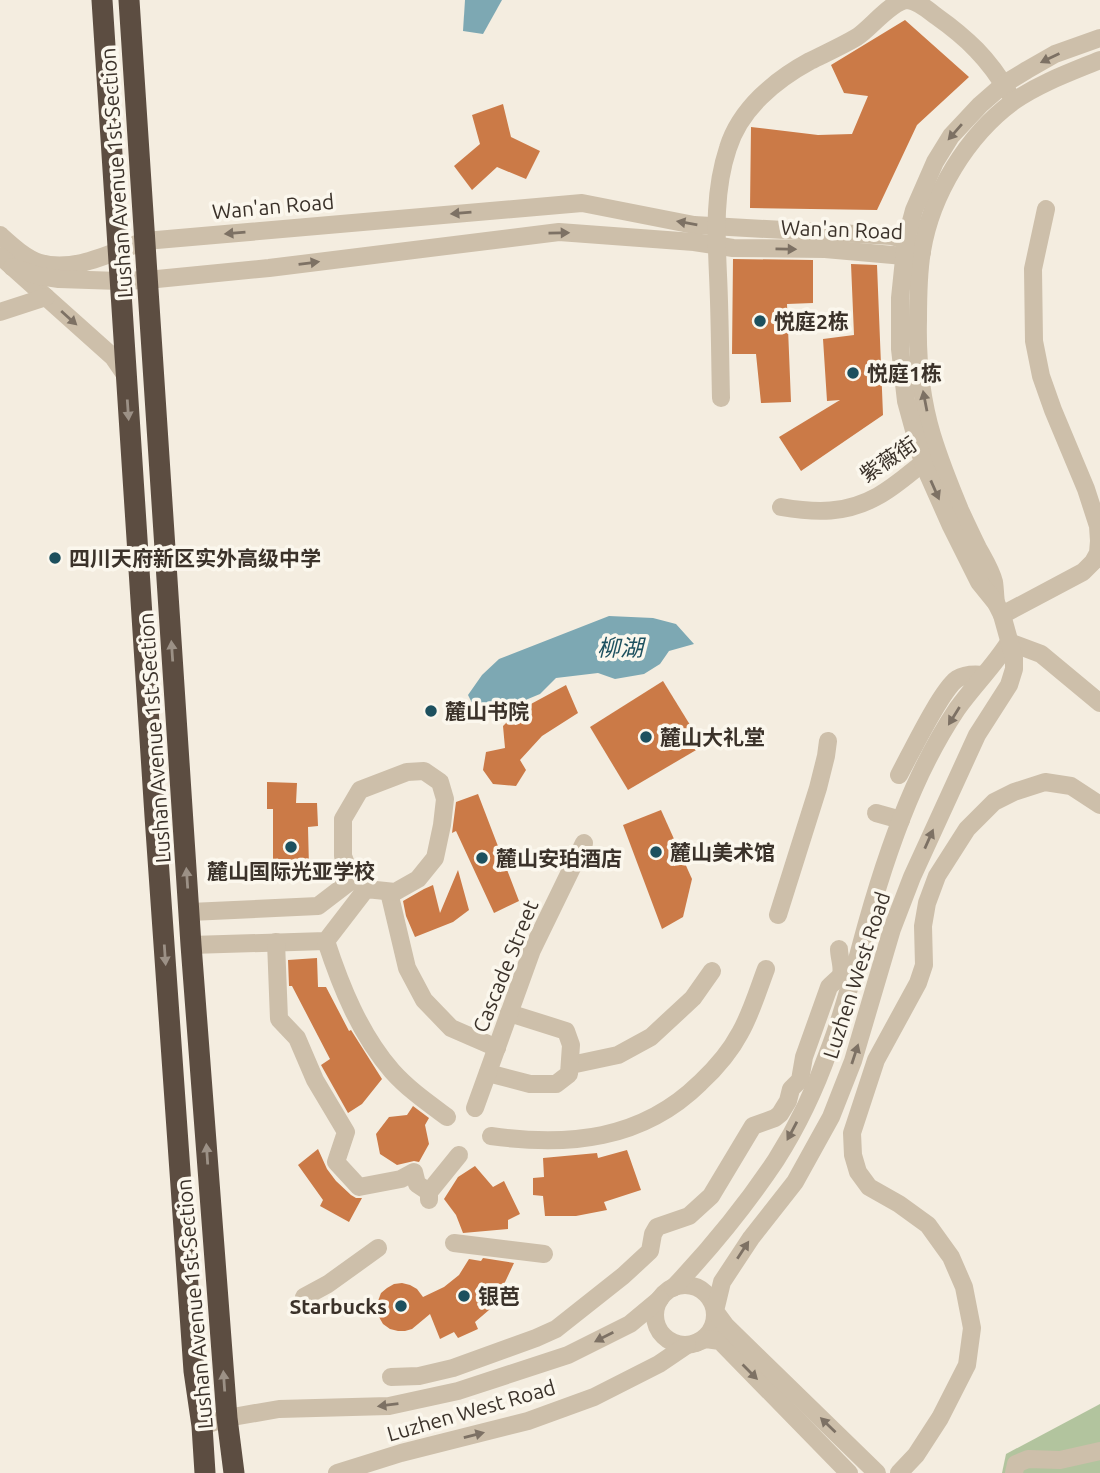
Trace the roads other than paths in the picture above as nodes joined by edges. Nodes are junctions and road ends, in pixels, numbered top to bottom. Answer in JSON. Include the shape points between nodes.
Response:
{"nodes":[{"id":1,"x":102,"y":0,"type":"edge"},
{"id":2,"x":129,"y":0,"type":"edge"},
{"id":3,"x":1100,"y":38,"type":"edge"},
{"id":4,"x":1100,"y":60,"type":"edge"},
{"id":5,"x":1004,"y":84,"type":"junction"},
{"id":6,"x":1014,"y":102,"type":"junction"},
{"id":7,"x":1046,"y":209,"type":"dead end"},
{"id":8,"x":716,"y":226,"type":"junction"},
{"id":9,"x":0,"y":235,"type":"edge"},
{"id":10,"x":145,"y":241,"type":"junction"},
{"id":11,"x":716,"y":246,"type":"junction"},
{"id":12,"x":905,"y":248,"type":"junction"},
{"id":13,"x":118,"y":250,"type":"junction"},
{"id":14,"x":922,"y":252,"type":"junction"},
{"id":15,"x":6,"y":261,"type":"edge"},
{"id":16,"x":148,"y":280,"type":"junction"},
{"id":17,"x":119,"y":281,"type":"junction"},
{"id":18,"x":46,"y":297,"type":"junction"},
{"id":19,"x":0,"y":312,"type":"edge"},
{"id":20,"x":126,"y":376,"type":"junction"},
{"id":21,"x":721,"y":398,"type":"dead end"},
{"id":22,"x":938,"y":453,"type":"junction"},
{"id":23,"x":923,"y":463,"type":"junction"},
{"id":24,"x":781,"y":507,"type":"dead end"},
{"id":25,"x":1099,"y":554,"type":"edge"},
{"id":26,"x":999,"y":609,"type":"junction"},
{"id":27,"x":1009,"y":642,"type":"junction"},
{"id":28,"x":985,"y":675,"type":"junction"},
{"id":29,"x":1100,"y":703,"type":"edge"},
{"id":30,"x":828,"y":741,"type":"dead end"},
{"id":31,"x":899,"y":775,"type":"dead end"},
{"id":32,"x":1100,"y":805,"type":"edge"},
{"id":33,"x":876,"y":813,"type":"dead end"},
{"id":34,"x":901,"y":820,"type":"junction"},
{"id":35,"x":584,"y":843,"type":"dead end"},
{"id":36,"x":389,"y":892,"type":"junction"},
{"id":37,"x":190,"y":912,"type":"junction"},
{"id":38,"x":778,"y":915,"type":"dead end"},
{"id":39,"x":326,"y":941,"type":"junction"},
{"id":40,"x":276,"y":942,"type":"junction"},
{"id":41,"x":191,"y":945,"type":"junction"},
{"id":42,"x":839,"y":949,"type":"dead end"},
{"id":43,"x":766,"y":969,"type":"dead end"},
{"id":44,"x":712,"y":971,"type":"dead end"},
{"id":45,"x":509,"y":1013,"type":"junction"},
{"id":46,"x":497,"y":1048,"type":"junction"},
{"id":47,"x":570,"y":1065,"type":"junction"},
{"id":48,"x":488,"y":1073,"type":"junction"},
{"id":49,"x":475,"y":1108,"type":"dead end"},
{"id":50,"x":447,"y":1117,"type":"dead end"},
{"id":51,"x":491,"y":1136,"type":"dead end"},
{"id":52,"x":459,"y":1155,"type":"dead end"},
{"id":53,"x":454,"y":1243,"type":"dead end"},
{"id":54,"x":378,"y":1248,"type":"dead end"},
{"id":55,"x":544,"y":1254,"type":"dead end"},
{"id":56,"x":666,"y":1293,"type":"junction"},
{"id":57,"x":304,"y":1297,"type":"dead end"},
{"id":58,"x":715,"y":1311,"type":"junction"},
{"id":59,"x":692,"y":1344,"type":"junction"},
{"id":60,"x":391,"y":1377,"type":"dead end"},
{"id":61,"x":227,"y":1418,"type":"junction"},
{"id":62,"x":202,"y":1426,"type":"junction"},
{"id":63,"x":1100,"y":1451,"type":"edge"},
{"id":64,"x":1060,"y":1460,"type":"junction"},
{"id":65,"x":232,"y":1472,"type":"edge"},
{"id":66,"x":205,"y":1473,"type":"edge"},
{"id":67,"x":337,"y":1473,"type":"edge"},
{"id":68,"x":849,"y":1473,"type":"edge"},
{"id":69,"x":877,"y":1473,"type":"edge"},
{"id":70,"x":899,"y":1473,"type":"edge"},
{"id":71,"x":1014,"y":1473,"type":"edge"},
{"id":72,"x":1045,"y":1473,"type":"edge"}],
"edges":[{"from":1,"to":13,"type":"highway","name":"Lushan Avenue 1st Section"},
{"from":2,"to":10,"type":"highway","name":"Lushan Avenue 1st Section"},
{"from":3,"to":5,"type":"street","one_way":true,"via":[[1055,54]]},
{"from":4,"to":6,"type":"street"},
{"from":5,"to":6,"type":"street"},
{"from":5,"to":8,"type":"street","via":[[962,34],[920,5],[899,2],[859,36],[787,75],[747,112],[726,155]]},
{"from":5,"to":12,"type":"street","one_way":true,"via":[[951,136],[914,210]]},
{"from":6,"to":14,"type":"street","via":[[963,152],[930,218]]},
{"from":7,"to":25,"type":"street","via":[[1033,269],[1034,341],[1041,376],[1098,526]]},
{"from":8,"to":10,"type":"street","name":"Wan'an Road","one_way":true,"via":[[582,203]]},
{"from":8,"to":11,"type":"street"},
{"from":8,"to":12,"type":"street","name":"Wan'an Road","via":[[892,236]]},
{"from":9,"to":13,"type":"street","name":"Wan'an Road","via":[[38,262],[58,266]]},
{"from":10,"to":13,"type":"street","name":"Wan'an Road"},
{"from":10,"to":16,"type":"highway","name":"Lushan Avenue 1st Section"},
{"from":11,"to":12,"type":"street","name":"Wan'an Road","one_way":true},
{"from":16,"to":11,"type":"street","name":"Wan'an Road","one_way":true,"via":[[559,232]]},
{"from":11,"to":21,"type":"street"},
{"from":12,"to":14,"type":"street","name":"Wan'an Road"},
{"from":12,"to":23,"type":"street","via":[[900,349],[906,401]]},
{"from":13,"to":17,"type":"highway","name":"Lushan Avenue 1st Section"},
{"from":22,"to":14,"type":"street","one_way":true,"via":[[918,352]]},
{"from":15,"to":17,"type":"street","name":"Wan'an Road","via":[[39,276]]},
{"from":15,"to":18,"type":"street"},
{"from":16,"to":17,"type":"street","name":"Wan'an Road"},
{"from":37,"to":16,"type":"highway","name":"Lushan Avenue 1st Section","one_way":true},
{"from":17,"to":20,"type":"highway","name":"Lushan Avenue 1st Section"},
{"from":18,"to":19,"type":"street"},
{"from":18,"to":20,"type":"street","one_way":true,"via":[[113,358]]},
{"from":20,"to":62,"type":"highway","name":"Lushan Avenue 1st Section","one_way":true,"via":[[188,1289]]},
{"from":22,"to":23,"type":"street","name":"紫薇街"},
{"from":22,"to":26,"type":"street","via":[[988,565]]},
{"from":23,"to":24,"type":"street","name":"紫薇街","via":[[856,506],[809,512]]},
{"from":23,"to":26,"type":"street","one_way":true,"via":[[966,558]]},
{"from":25,"to":26,"type":"street","via":[[1083,572]]},
{"from":26,"to":27,"type":"street","name":"Luzhen West Road"},
{"from":27,"to":28,"type":"street"},
{"from":27,"to":29,"type":"street","via":[[1041,654]]},
{"from":58,"to":27,"type":"street","name":"Luzhen West Road","one_way":true,"via":[[722,1282],[795,1182],[831,1117],[912,877],[977,735],[1009,685],[1014,669]]},
{"from":28,"to":31,"type":"street","via":[[955,680]]},
{"from":28,"to":34,"type":"street","one_way":true,"via":[[940,738]]},
{"from":30,"to":38,"type":"street"},
{"from":32,"to":70,"type":"street","via":[[1071,786],[1045,782],[994,802],[967,829],[937,876],[923,926],[924,965],[876,1060],[852,1133],[858,1172],[870,1187],[928,1224],[951,1257],[964,1287],[972,1328],[967,1364],[946,1407]]},
{"from":33,"to":34,"type":"street"},
{"from":34,"to":56,"type":"street","one_way":true,"via":[[829,1051],[806,1104],[777,1159],[741,1208]]},
{"from":35,"to":45,"type":"street","name":"Cascade Street","via":[[532,950]]},
{"from":36,"to":37,"type":"street","via":[[418,879],[435,858],[445,799],[440,782],[424,771],[407,772],[360,790],[343,819],[343,856],[352,880],[318,906]]},
{"from":36,"to":39,"type":"street","via":[[366,889]]},
{"from":36,"to":46,"type":"street","via":[[407,968],[424,1000],[452,1028]]},
{"from":37,"to":41,"type":"highway","name":"Lushan Avenue 1st Section"},
{"from":39,"to":40,"type":"street"},
{"from":39,"to":50,"type":"street","via":[[338,977],[373,1046],[394,1073]]},
{"from":40,"to":41,"type":"street"},
{"from":40,"to":52,"type":"street","via":[[279,1019],[297,1038],[346,1132],[336,1162],[359,1187],[414,1172],[417,1184],[429,1196]]},
{"from":61,"to":41,"type":"highway","name":"Lushan Avenue 1st Section","one_way":true},
{"from":42,"to":60,"type":"street","via":[[841,972],[829,987],[800,1080],[780,1114],[753,1126],[711,1196],[689,1216],[657,1227],[650,1251],[556,1329],[453,1368]]},
{"from":43,"to":51,"type":"street","via":[[740,1033],[716,1068],[685,1098],[643,1124],[582,1139]]},
{"from":44,"to":47,"type":"street","via":[[693,998],[651,1037],[618,1055]]},
{"from":45,"to":46,"type":"street","name":"Cascade Street"},
{"from":45,"to":47,"type":"street","via":[[566,1031]]},
{"from":46,"to":48,"type":"street","name":"Cascade Street"},
{"from":47,"to":48,"type":"street","via":[[569,1074],[556,1084],[530,1084]]},
{"from":48,"to":49,"type":"street","name":"Cascade Street"},
{"from":53,"to":55,"type":"street"},
{"from":54,"to":57,"type":"street"},
{"from":56,"to":58,"type":"street","via":[[680,1285],[699,1288]]},
{"from":56,"to":59,"type":"street","via":[[655,1314],[660,1330],[671,1341]]},
{"from":56,"to":61,"type":"street","one_way":true,"via":[[630,1324],[568,1355],[458,1391],[389,1406],[279,1409]]},
{"from":58,"to":59,"type":"street","via":[[711,1329]]},
{"from":69,"to":58,"type":"street","one_way":true},
{"from":67,"to":59,"type":"street","name":"Luzhen West Road","one_way":true,"via":[[528,1422],[594,1397]]},
{"from":59,"to":68,"type":"street","one_way":true,"via":[[706,1339],[720,1342]]},
{"from":61,"to":62,"type":"street"},
{"from":61,"to":65,"type":"highway","name":"Lushan Avenue 1st Section"},
{"from":62,"to":66,"type":"highway","name":"Lushan Avenue 1st Section"},
{"from":63,"to":64,"type":"street"},
{"from":64,"to":71,"type":"street","via":[[1028,1459],[1016,1464]]},
{"from":64,"to":72,"type":"street"}]}
